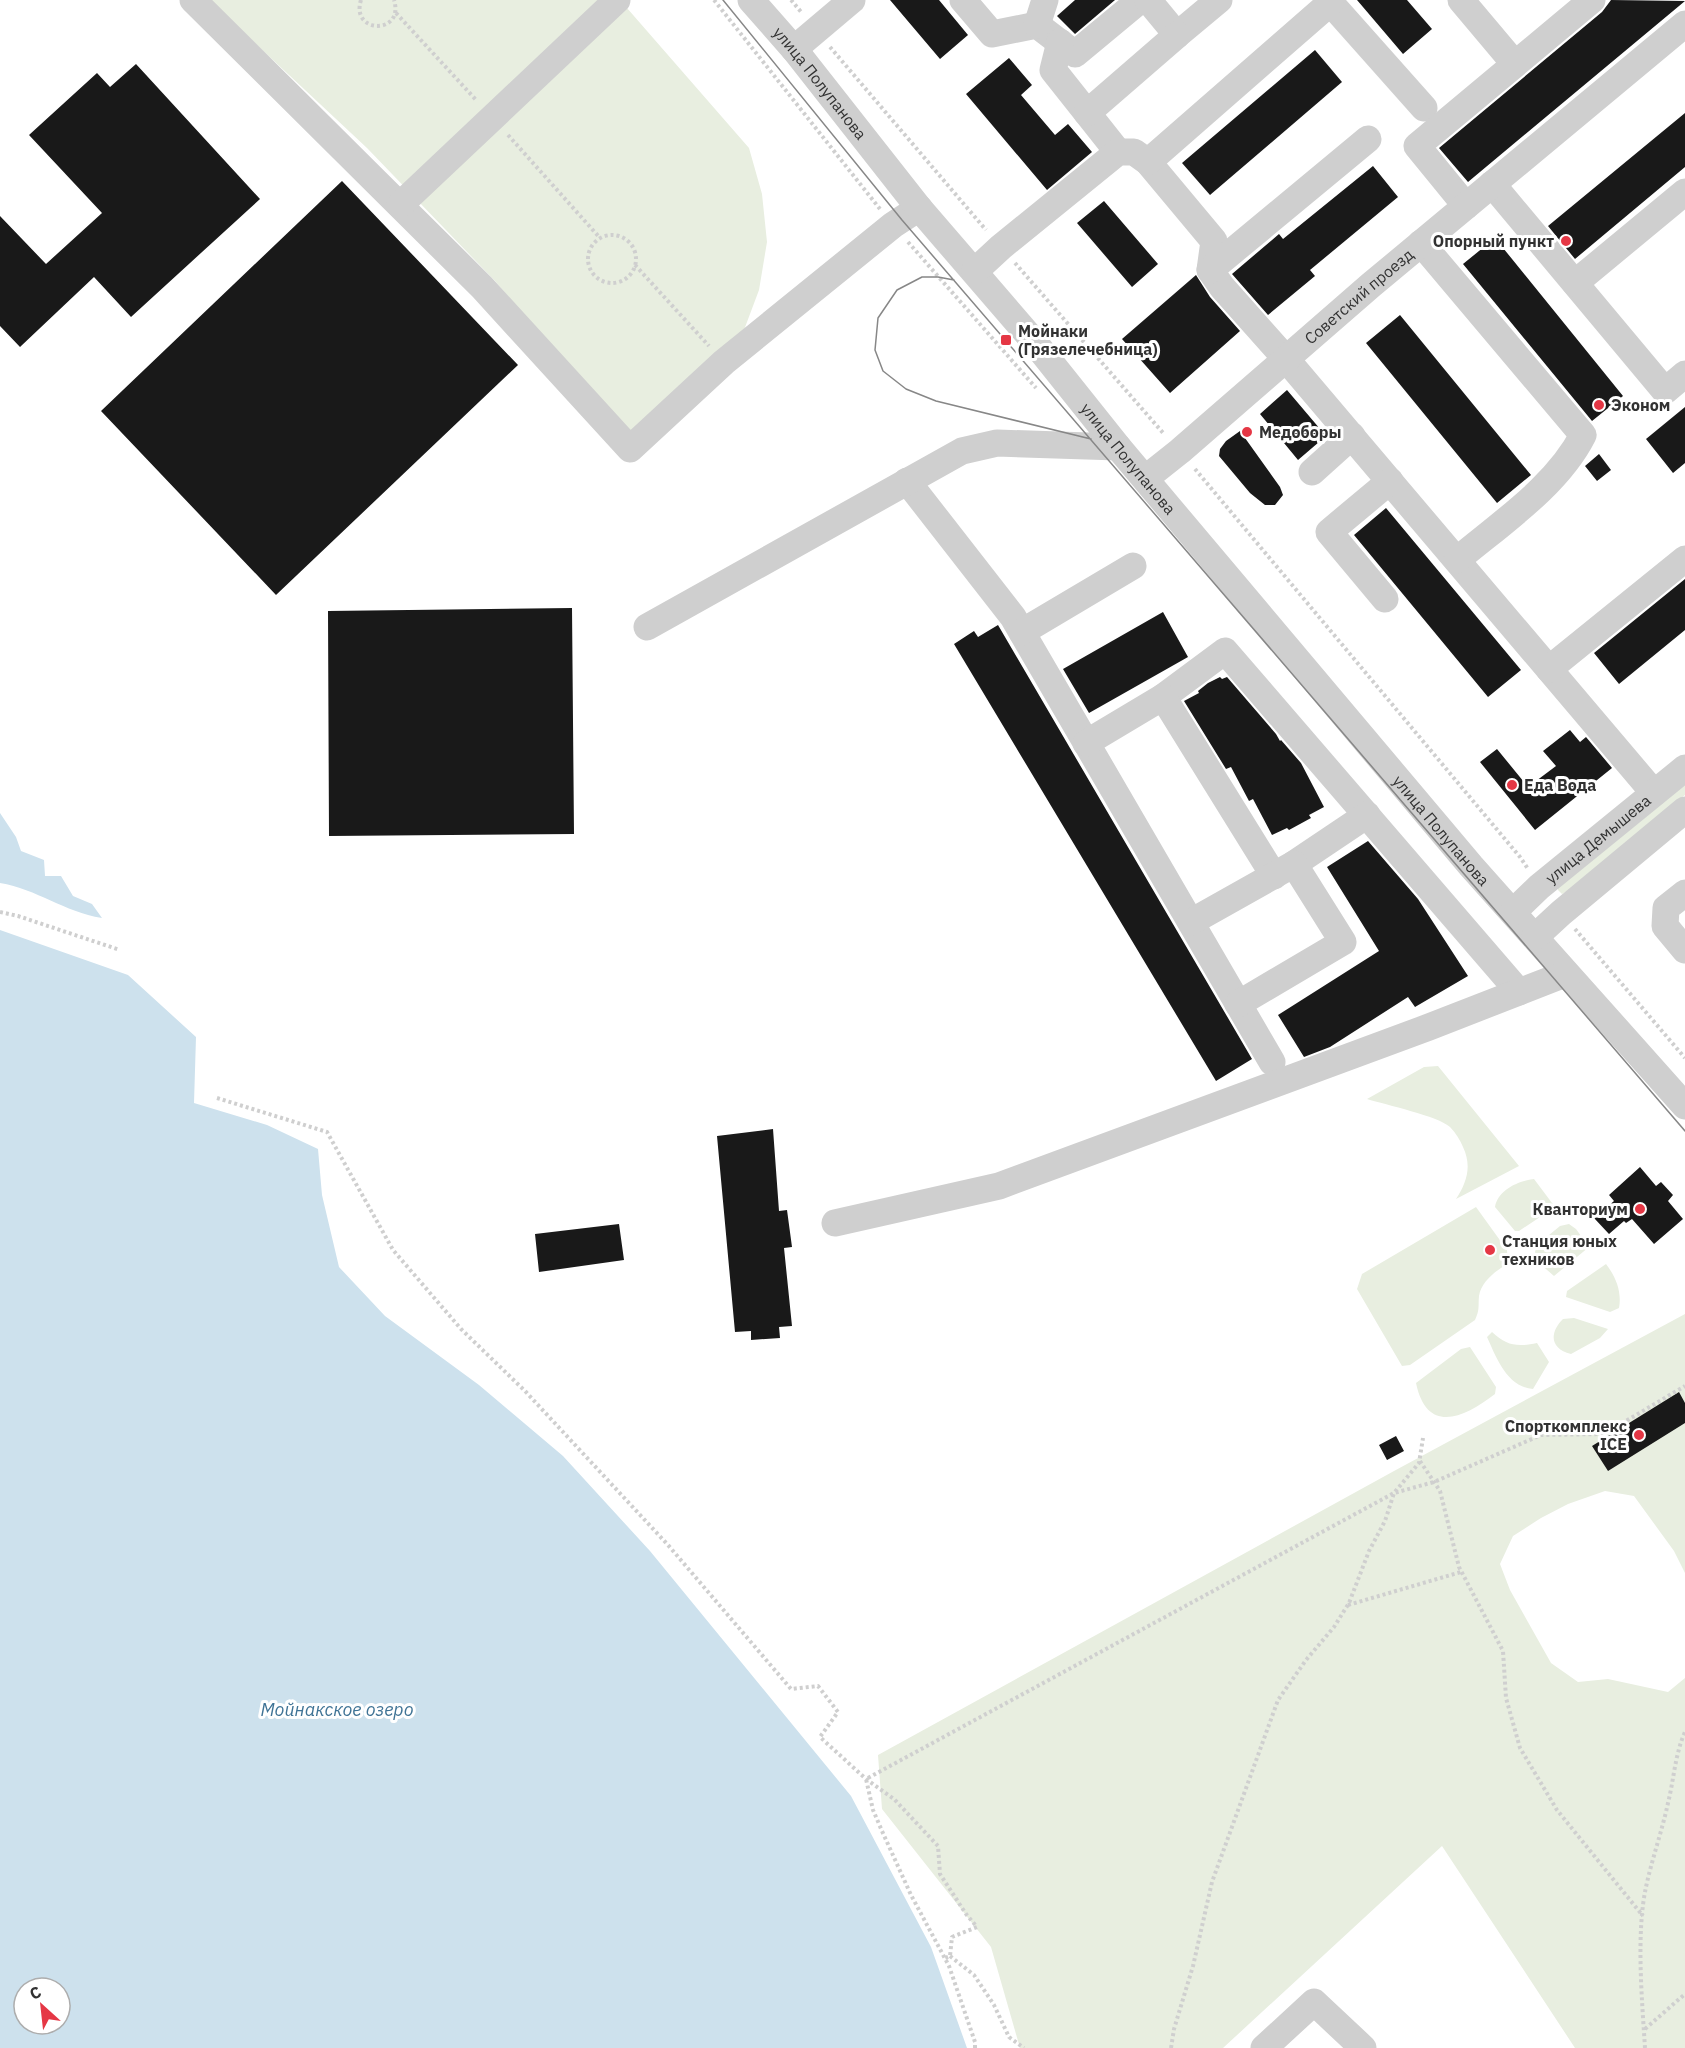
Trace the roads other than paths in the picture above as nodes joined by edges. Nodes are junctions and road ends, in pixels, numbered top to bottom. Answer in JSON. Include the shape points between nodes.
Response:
{"nodes":[{"id":1,"x":193,"y":0,"type":"edge"},
{"id":2,"x":617,"y":0,"type":"edge"},
{"id":3,"x":751,"y":0,"type":"edge"},
{"id":4,"x":852,"y":0,"type":"edge"},
{"id":5,"x":963,"y":0,"type":"edge"},
{"id":6,"x":1140,"y":0,"type":"edge"},
{"id":7,"x":1148,"y":0,"type":"edge"},
{"id":8,"x":1219,"y":0,"type":"edge"},
{"id":9,"x":1461,"y":0,"type":"edge"},
{"id":10,"x":1592,"y":0,"type":"edge"},
{"id":11,"x":1329,"y":1,"type":"edge"},
{"id":12,"x":1041,"y":12,"type":"edge"},
{"id":13,"x":1685,"y":24,"type":"edge"},
{"id":14,"x":1177,"y":35,"type":"junction"},
{"id":15,"x":1060,"y":42,"type":"junction"},
{"id":16,"x":794,"y":50,"type":"junction"},
{"id":17,"x":1514,"y":63,"type":"junction"},
{"id":18,"x":1424,"y":108,"type":"dead end"},
{"id":19,"x":1087,"y":113,"type":"junction"},
{"id":20,"x":1368,"y":139,"type":"dead end"},
{"id":21,"x":1118,"y":152,"type":"junction"},
{"id":22,"x":1148,"y":162,"type":"junction"},
{"id":23,"x":1492,"y":184,"type":"junction"},
{"id":24,"x":1685,"y":192,"type":"edge"},
{"id":25,"x":400,"y":206,"type":"junction"},
{"id":26,"x":1466,"y":206,"type":"junction"},
{"id":27,"x":919,"y":208,"type":"junction"},
{"id":28,"x":1421,"y":243,"type":"junction"},
{"id":29,"x":1210,"y":270,"type":"junction"},
{"id":30,"x":975,"y":272,"type":"junction"},
{"id":31,"x":1575,"y":283,"type":"junction"},
{"id":32,"x":1286,"y":359,"type":"junction"},
{"id":33,"x":1685,"y":374,"type":"edge"},
{"id":34,"x":1352,"y":436,"type":"junction"},
{"id":35,"x":1118,"y":447,"type":"junction"},
{"id":36,"x":1312,"y":472,"type":"dead end"},
{"id":37,"x":1146,"y":478,"type":"junction"},
{"id":38,"x":907,"y":481,"type":"junction"},
{"id":39,"x":1390,"y":481,"type":"junction"},
{"id":40,"x":1685,"y":559,"type":"edge"},
{"id":41,"x":1457,"y":560,"type":"junction"},
{"id":42,"x":1133,"y":566,"type":"dead end"},
{"id":43,"x":1385,"y":599,"type":"dead end"},
{"id":44,"x":647,"y":627,"type":"dead end"},
{"id":45,"x":1022,"y":632,"type":"junction"},
{"id":46,"x":1549,"y":669,"type":"junction"},
{"id":47,"x":1163,"y":697,"type":"junction"},
{"id":48,"x":1086,"y":743,"type":"junction"},
{"id":49,"x":1685,"y":768,"type":"edge"},
{"id":50,"x":1654,"y":793,"type":"junction"},
{"id":51,"x":1685,"y":810,"type":"edge"},
{"id":52,"x":1367,"y":815,"type":"junction"},
{"id":53,"x":1284,"y":870,"type":"junction"},
{"id":54,"x":1685,"y":892,"type":"edge"},
{"id":55,"x":1513,"y":912,"type":"junction"},
{"id":56,"x":1191,"y":922,"type":"junction"},
{"id":57,"x":1535,"y":937,"type":"junction"},
{"id":58,"x":1685,"y":950,"type":"edge"},
{"id":59,"x":1568,"y":976,"type":"junction"},
{"id":60,"x":1519,"y":992,"type":"junction"},
{"id":61,"x":1238,"y":1004,"type":"junction"},
{"id":62,"x":1272,"y":1062,"type":"dead end"},
{"id":63,"x":1685,"y":1106,"type":"edge"},
{"id":64,"x":835,"y":1223,"type":"dead end"},
{"id":65,"x":1264,"y":2048,"type":"edge"},
{"id":66,"x":1363,"y":2048,"type":"edge"}],
"edges":[{"from":1,"to":25,"type":"street"},
{"from":2,"to":25,"type":"street"},
{"from":3,"to":16,"type":"street","name":"улица Полупанова"},
{"from":4,"to":16,"type":"street"},
{"from":5,"to":12,"type":"street","via":[[992,34]]},
{"from":6,"to":15,"type":"street","via":[[1075,54]]},
{"from":7,"to":14,"type":"street"},
{"from":8,"to":14,"type":"street"},
{"from":9,"to":17,"type":"street"},
{"from":10,"to":17,"type":"street"},
{"from":11,"to":18,"type":"street"},
{"from":11,"to":22,"type":"street"},
{"from":12,"to":15,"type":"street"},
{"from":13,"to":23,"type":"street","name":"Советский проезд"},
{"from":14,"to":19,"type":"street"},
{"from":15,"to":19,"type":"street","via":[[1053,70]]},
{"from":16,"to":27,"type":"street","name":"улица Полупанова"},
{"from":17,"to":26,"type":"street","via":[[1417,146]]},
{"from":19,"to":21,"type":"street"},
{"from":20,"to":29,"type":"street"},
{"from":21,"to":22,"type":"street","via":[[1134,152]]},
{"from":21,"to":30,"type":"street"},
{"from":22,"to":29,"type":"street","via":[[1214,241]]},
{"from":23,"to":26,"type":"street","name":"Советский проезд"},
{"from":23,"to":31,"type":"street"},
{"from":24,"to":31,"type":"street"},
{"from":25,"to":27,"type":"street","via":[[482,287],[630,448],[724,362]]},
{"from":26,"to":28,"type":"street","name":"Советский проезд"},
{"from":27,"to":30,"type":"street","name":"улица Полупанова"},
{"from":28,"to":32,"type":"street","name":"Советский проезд"},
{"from":28,"to":41,"type":"street","via":[[1583,435],[1574,453],[1549,482]]},
{"from":29,"to":32,"type":"street"},
{"from":30,"to":35,"type":"street","name":"улица Полупанова"},
{"from":31,"to":33,"type":"street","via":[[1665,391]]},
{"from":32,"to":34,"type":"street"},
{"from":32,"to":37,"type":"street","name":"Советский проезд"},
{"from":34,"to":36,"type":"street"},
{"from":34,"to":39,"type":"street"},
{"from":35,"to":37,"type":"street","name":"улица Полупанова"},
{"from":35,"to":38,"type":"street","via":[[997,443],[962,451]]},
{"from":37,"to":55,"type":"street","name":"улица Полупанова"},
{"from":38,"to":44,"type":"street"},
{"from":38,"to":45,"type":"street"},
{"from":39,"to":41,"type":"street"},
{"from":39,"to":43,"type":"street","via":[[1329,532]]},
{"from":40,"to":46,"type":"street"},
{"from":41,"to":46,"type":"street"},
{"from":42,"to":45,"type":"street"},
{"from":45,"to":48,"type":"street"},
{"from":46,"to":50,"type":"street"},
{"from":47,"to":48,"type":"street"},
{"from":47,"to":52,"type":"street","via":[[1225,651]]},
{"from":47,"to":53,"type":"street"},
{"from":48,"to":56,"type":"street"},
{"from":49,"to":50,"type":"street","name":"улица Демышева"},
{"from":50,"to":55,"type":"street","name":"улица Демышева"},
{"from":51,"to":57,"type":"street","name":"улица Демышева"},
{"from":52,"to":53,"type":"street"},
{"from":52,"to":60,"type":"street"},
{"from":53,"to":56,"type":"street"},
{"from":53,"to":61,"type":"street","via":[[1343,942]]},
{"from":54,"to":58,"type":"street","via":[[1666,909],[1665,926]]},
{"from":55,"to":57,"type":"street","name":"улица Полупанова"},
{"from":56,"to":61,"type":"street"},
{"from":57,"to":59,"type":"street"},
{"from":59,"to":60,"type":"street"},
{"from":59,"to":63,"type":"street"},
{"from":60,"to":64,"type":"street","via":[[1432,1036],[999,1186]]},
{"from":61,"to":62,"type":"street"},
{"from":65,"to":66,"type":"street","via":[[1314,2002]]}]}
